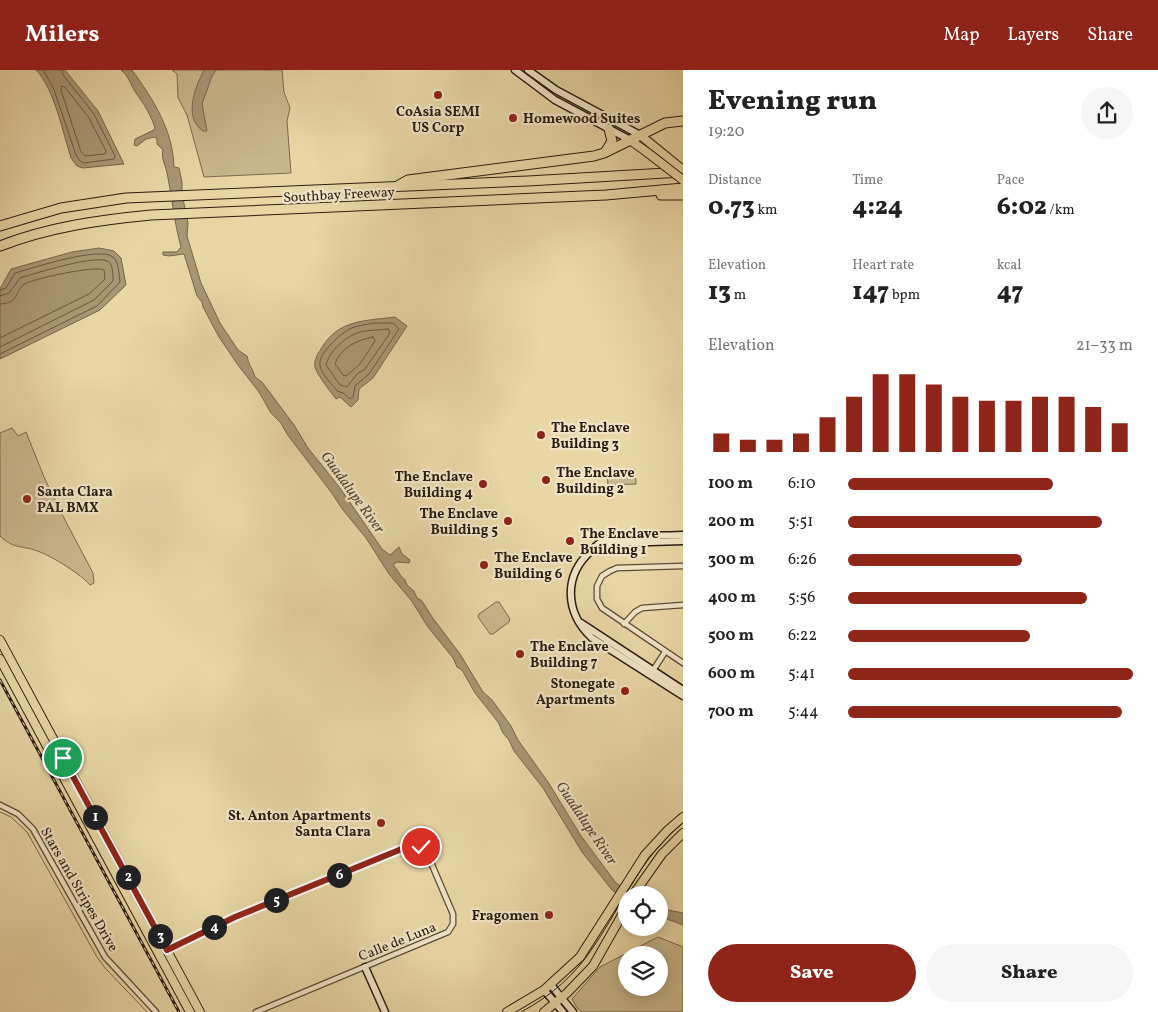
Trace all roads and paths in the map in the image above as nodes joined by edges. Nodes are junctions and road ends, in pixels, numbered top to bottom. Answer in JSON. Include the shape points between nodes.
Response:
{"nodes":[{"id":1,"x":516,"y":70,"type":"edge"},
{"id":2,"x":528,"y":70,"type":"edge"},
{"id":3,"x":683,"y":121,"type":"edge"},
{"id":4,"x":609,"y":129,"type":"junction"},
{"id":5,"x":640,"y":136,"type":"junction"},
{"id":6,"x":630,"y":140,"type":"junction"},
{"id":7,"x":604,"y":153,"type":"junction"},
{"id":8,"x":683,"y":171,"type":"edge"},
{"id":9,"x":683,"y":180,"type":"edge"},
{"id":10,"x":396,"y":187,"type":"junction"},
{"id":11,"x":683,"y":188,"type":"edge"},
{"id":12,"x":606,"y":195,"type":"junction"},
{"id":13,"x":683,"y":195,"type":"edge"},
{"id":14,"x":35,"y":215,"type":"junction"},
{"id":15,"x":0,"y":221,"type":"edge"},
{"id":16,"x":0,"y":226,"type":"edge"},
{"id":17,"x":39,"y":233,"type":"junction"},
{"id":18,"x":0,"y":246,"type":"edge"},
{"id":19,"x":0,"y":251,"type":"edge"},
{"id":20,"x":683,"y":535,"type":"edge"},
{"id":21,"x":683,"y":540,"type":"edge"},
{"id":22,"x":595,"y":547,"type":"junction"},
{"id":23,"x":683,"y":566,"type":"edge"},
{"id":24,"x":683,"y":605,"type":"edge"},
{"id":25,"x":624,"y":624,"type":"junction"},
{"id":26,"x":0,"y":640,"type":"edge"},
{"id":27,"x":665,"y":652,"type":"junction"},
{"id":28,"x":0,"y":659,"type":"edge"},
{"id":29,"x":683,"y":663,"type":"edge"},
{"id":30,"x":652,"y":673,"type":"junction"},
{"id":31,"x":683,"y":690,"type":"edge"},
{"id":32,"x":683,"y":696,"type":"edge"},
{"id":33,"x":0,"y":805,"type":"edge"},
{"id":34,"x":683,"y":817,"type":"edge"},
{"id":35,"x":683,"y":833,"type":"edge"},
{"id":36,"x":639,"y":886,"type":"edge"},
{"id":37,"x":618,"y":922,"type":"edge"},
{"id":38,"x":167,"y":950,"type":"junction"},
{"id":39,"x":160,"y":954,"type":"junction"},
{"id":40,"x":365,"y":967,"type":"junction"},
{"id":41,"x":551,"y":985,"type":"junction"},
{"id":42,"x":544,"y":990,"type":"junction"},
{"id":43,"x":558,"y":1001,"type":"junction"},
{"id":44,"x":156,"y":1012,"type":"edge"},
{"id":45,"x":190,"y":1012,"type":"edge"},
{"id":46,"x":200,"y":1012,"type":"edge"},
{"id":47,"x":256,"y":1012,"type":"edge"},
{"id":48,"x":384,"y":1012,"type":"edge"},
{"id":49,"x":507,"y":1012,"type":"edge"},
{"id":50,"x":544,"y":1012,"type":"edge"},
{"id":51,"x":563,"y":1012,"type":"edge"},
{"id":52,"x":573,"y":1012,"type":"edge"}],
"edges":[{"from":1,"to":4,"type":"street","via":[[555,100]]},
{"from":2,"to":5,"type":"street","via":[[556,90]]},
{"from":3,"to":5,"type":"highway","via":[[666,123]]},
{"from":4,"to":6,"type":"street"},
{"from":4,"to":7,"type":"highway","via":[[612,141]]},
{"from":5,"to":6,"type":"highway"},
{"from":5,"to":8,"type":"main road"},
{"from":6,"to":7,"type":"highway"},
{"from":6,"to":9,"type":"main road","bridge":true},
{"from":7,"to":10,"type":"highway","via":[[582,159],[408,180]]},
{"from":8,"to":10,"type":"highway","name":"Southbay Freeway"},
{"from":10,"to":14,"type":"highway","name":"Southbay Freeway","via":[[146,197],[82,204]]},
{"from":11,"to":12,"type":"highway","name":"Southbay Freeway"},
{"from":12,"to":13,"type":"highway"},
{"from":12,"to":17,"type":"highway","name":"Southbay Freeway","via":[[151,215]]},
{"from":14,"to":15,"type":"highway","via":[[16,215]]},
{"from":14,"to":16,"type":"highway","name":"Southbay Freeway"},
{"from":17,"to":18,"type":"highway","name":"Southbay Freeway"},
{"from":17,"to":19,"type":"highway"},
{"from":20,"to":22,"type":"street","via":[[611,539]]},
{"from":21,"to":22,"type":"street"},
{"from":22,"to":30,"type":"street","via":[[578,564],[572,577],[572,606],[580,622]]},
{"from":23,"to":25,"type":"street","via":[[617,568],[602,576],[597,586],[597,599],[602,608]]},
{"from":24,"to":25,"type":"street","via":[[642,608]]},
{"from":25,"to":27,"type":"street"},
{"from":26,"to":38,"type":"main road"},
{"from":27,"to":29,"type":"street"},
{"from":27,"to":30,"type":"street"},
{"from":28,"to":39,"type":"main road"},
{"from":30,"to":31,"type":"street"},
{"from":30,"to":32,"type":"street"},
{"from":33,"to":44,"type":"street","name":"Stars and Stripes Drive","via":[[18,814],[33,829],[104,957]]},
{"from":34,"to":41,"type":"main road","via":[[644,855],[580,957]]},
{"from":35,"to":36,"type":"main road"},
{"from":37,"to":43,"type":"main road","via":[[593,966]]},
{"from":38,"to":39,"type":"street"},
{"from":38,"to":40,"type":"street","name":"Calle de Luna","via":[[235,917],[409,846],[421,847],[429,856],[453,914],[453,924],[444,935]]},
{"from":38,"to":46,"type":"main road"},
{"from":39,"to":45,"type":"main road"},
{"from":40,"to":47,"type":"street","name":"Calle de Luna"},
{"from":40,"to":48,"type":"street"},
{"from":41,"to":42,"type":"main road"},
{"from":41,"to":43,"type":"street"},
{"from":42,"to":43,"type":"street"},
{"from":42,"to":49,"type":"main road"},
{"from":43,"to":50,"type":"main road"},
{"from":43,"to":51,"type":"street"},
{"from":43,"to":52,"type":"street"}]}
